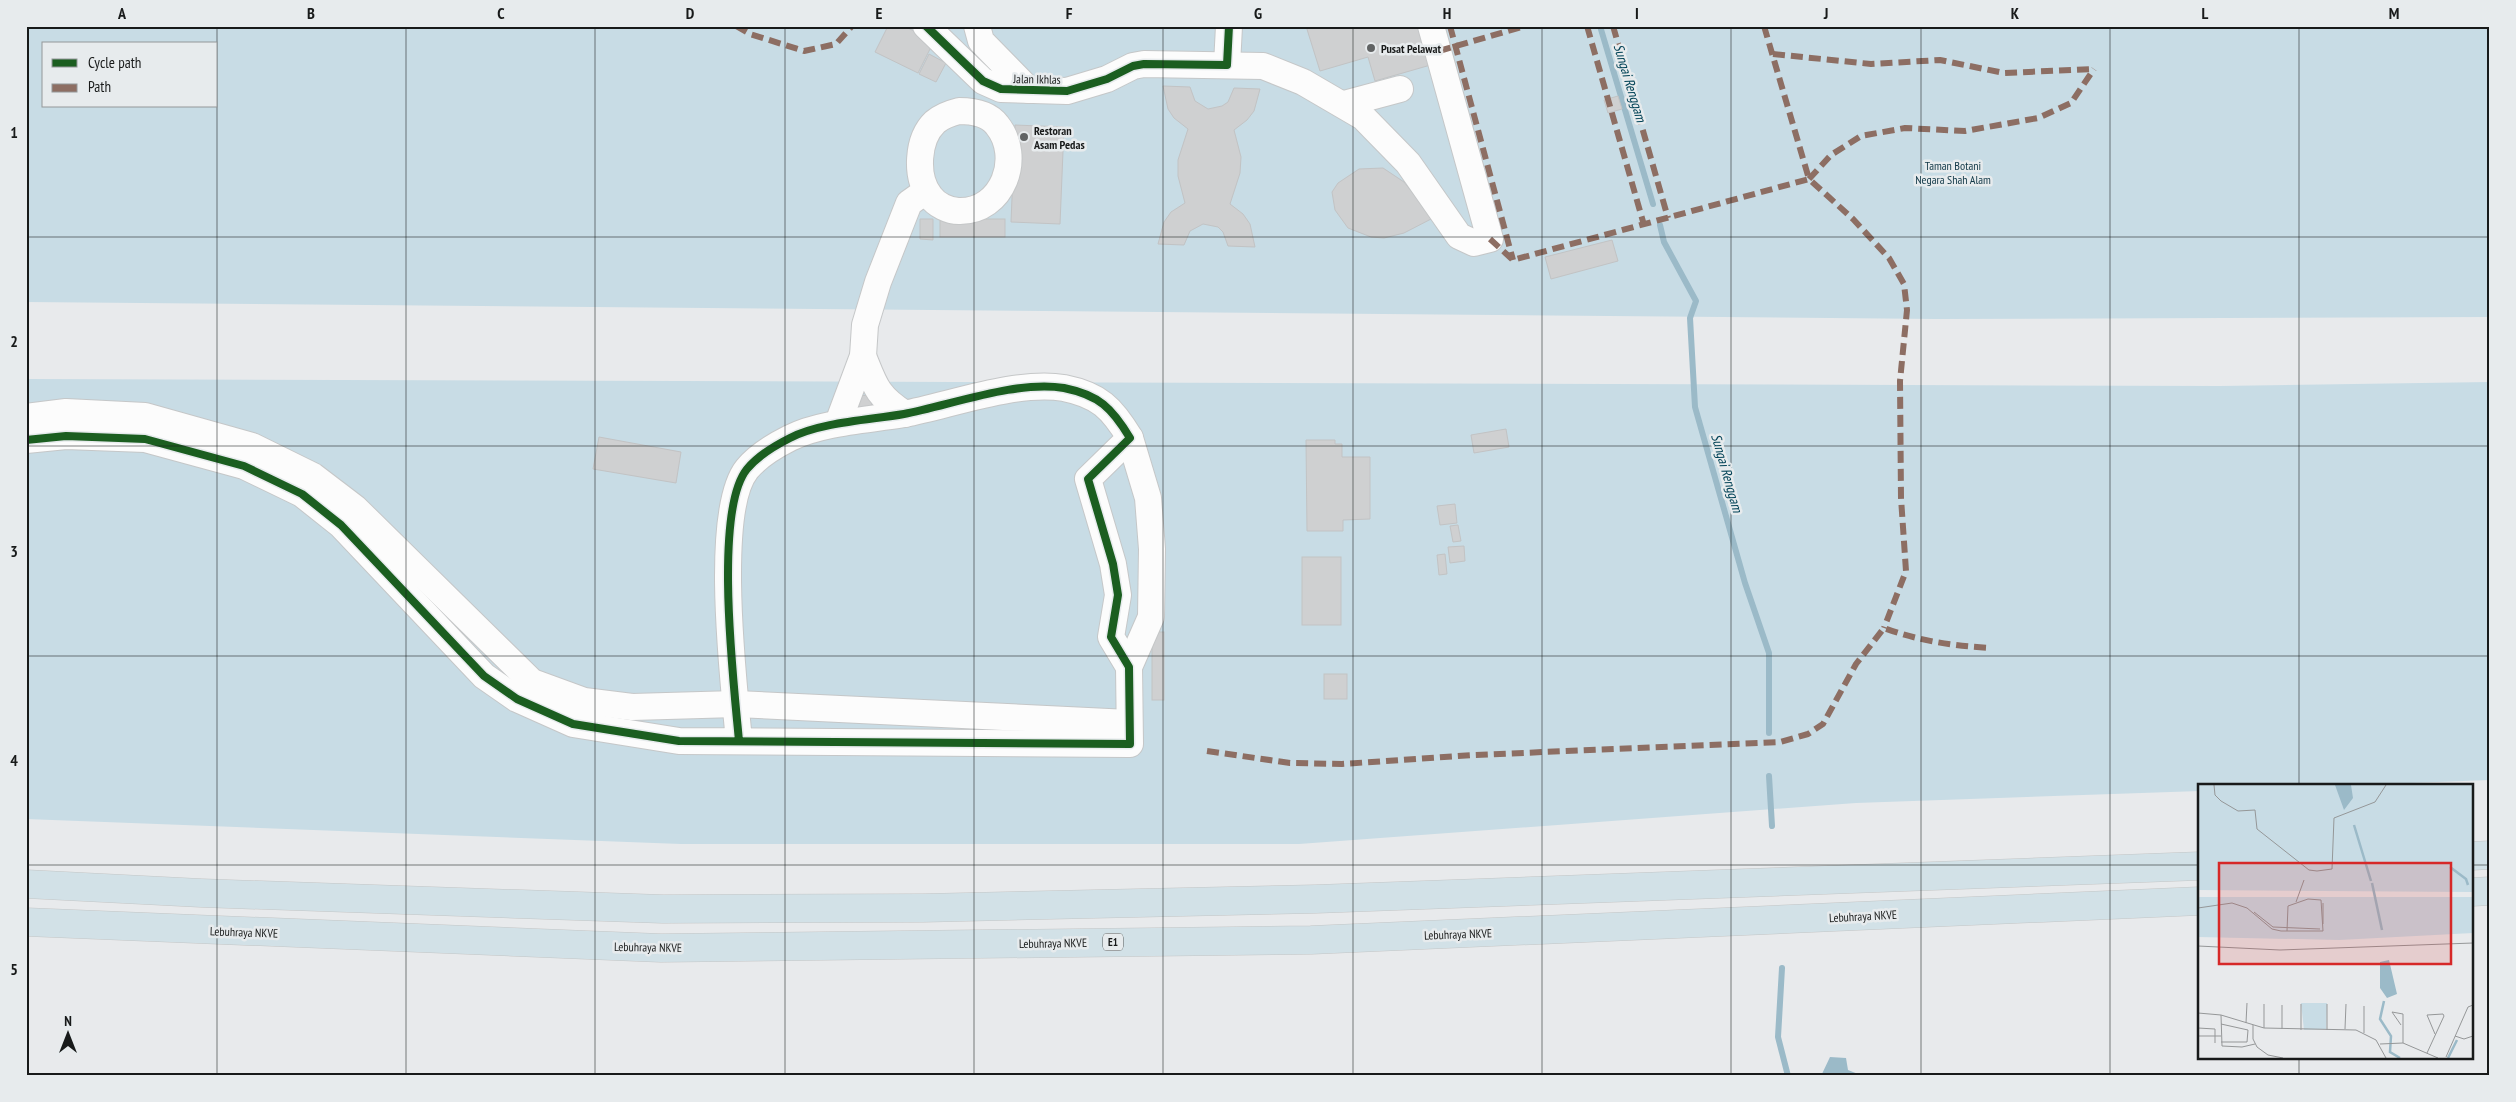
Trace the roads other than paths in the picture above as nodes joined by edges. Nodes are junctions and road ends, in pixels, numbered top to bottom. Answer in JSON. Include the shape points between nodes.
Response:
{"nodes":[{"id":1,"x":926,"y":26,"type":"edge"},
{"id":2,"x":976,"y":26,"type":"edge"},
{"id":3,"x":1229,"y":26,"type":"edge"},
{"id":4,"x":1431,"y":26,"type":"edge"},
{"id":5,"x":1227,"y":66,"type":"junction"},
{"id":6,"x":983,"y":81,"type":"junction"},
{"id":7,"x":1400,"y":89,"type":"dead end"},
{"id":8,"x":1029,"y":90,"type":"junction"},
{"id":9,"x":1344,"y":104,"type":"junction"},
{"id":10,"x":973,"y":111,"type":"junction"},
{"id":11,"x":926,"y":191,"type":"junction"},
{"id":12,"x":863,"y":356,"type":"junction"},
{"id":13,"x":905,"y":414,"type":"junction"},
{"id":14,"x":26,"y":417,"type":"edge"},
{"id":15,"x":838,"y":423,"type":"junction"},
{"id":16,"x":1130,"y":438,"type":"junction"},
{"id":17,"x":26,"y":440,"type":"edge"},
{"id":18,"x":1129,"y":667,"type":"junction"},
{"id":19,"x":736,"y":704,"type":"junction"},
{"id":20,"x":1129,"y":723,"type":"junction"},
{"id":21,"x":738,"y":741,"type":"junction"},
{"id":22,"x":2490,"y":855,"type":"edge"},
{"id":23,"x":2474,"y":856,"type":"edge"},
{"id":24,"x":2198,"y":866,"type":"edge"},
{"id":25,"x":26,"y":884,"type":"edge"},
{"id":26,"x":2490,"y":891,"type":"edge"},
{"id":27,"x":2474,"y":892,"type":"edge"},
{"id":28,"x":2198,"y":901,"type":"edge"},
{"id":29,"x":26,"y":922,"type":"edge"}],
"edges":[{"from":1,"to":6,"type":"street","name":"Jalan Ikhlas"},
{"from":2,"to":8,"type":"street","via":[[980,41]]},
{"from":3,"to":5,"type":"street"},
{"from":4,"to":9,"type":"street","name":"Jalan Ikhlas","via":[[1490,239],[1474,243],[1459,236],[1408,163],[1363,117]]},
{"from":5,"to":8,"type":"street","name":"Jalan Ikhlas","via":[[1144,64],[1067,91]]},
{"from":5,"to":9,"type":"street","name":"Jalan Ikhlas","via":[[1263,66],[1303,82]]},
{"from":6,"to":8,"type":"street","name":"Jalan Ikhlas","via":[[1002,89]]},
{"from":6,"to":10,"type":"street"},
{"from":7,"to":9,"type":"street"},
{"from":10,"to":11,"type":"street","via":[[946,115],[935,122],[926,136],[920,167]]},
{"from":10,"to":11,"type":"street","via":[[997,124],[1004,139],[1008,170],[1002,187],[993,200],[969,212],[942,206]]},
{"from":11,"to":12,"type":"street","via":[[909,203],[878,282],[865,325]]},
{"from":12,"to":13,"type":"street","via":[[886,402]]},
{"from":12,"to":15,"type":"street"},
{"from":13,"to":15,"type":"street"},
{"from":13,"to":16,"type":"street","via":[[973,397],[1030,388],[1056,388],[1084,394],[1108,406]]},
{"from":14,"to":19,"type":"street","via":[[66,412],[145,416],[252,446],[313,476],[355,508],[532,682],[584,701],[632,707]]},
{"from":15,"to":19,"type":"street","via":[[791,437],[748,469],[736,488],[728,582],[730,652]]},
{"from":16,"to":18,"type":"street","via":[[1148,498],[1152,549],[1151,617]]},
{"from":16,"to":18,"type":"street","via":[[1088,479],[1113,564],[1118,595],[1111,636]]},
{"from":17,"to":21,"type":"street","via":[[66,436],[145,439],[244,466],[302,494],[342,524],[484,676],[517,699],[573,724],[679,741]]},
{"from":18,"to":20,"type":"street"},
{"from":19,"to":20,"type":"street"},
{"from":19,"to":21,"type":"street"},
{"from":20,"to":21,"type":"street","via":[[1130,744]]},
{"from":22,"to":23,"type":"highway"},
{"from":24,"to":25,"type":"highway","via":[[1316,899],[924,908],[663,909]]},
{"from":26,"to":27,"type":"highway"},
{"from":28,"to":29,"type":"highway","name":"Lebuhraya NKVE","number":"E1","via":[[1310,940],[662,948]]}]}
